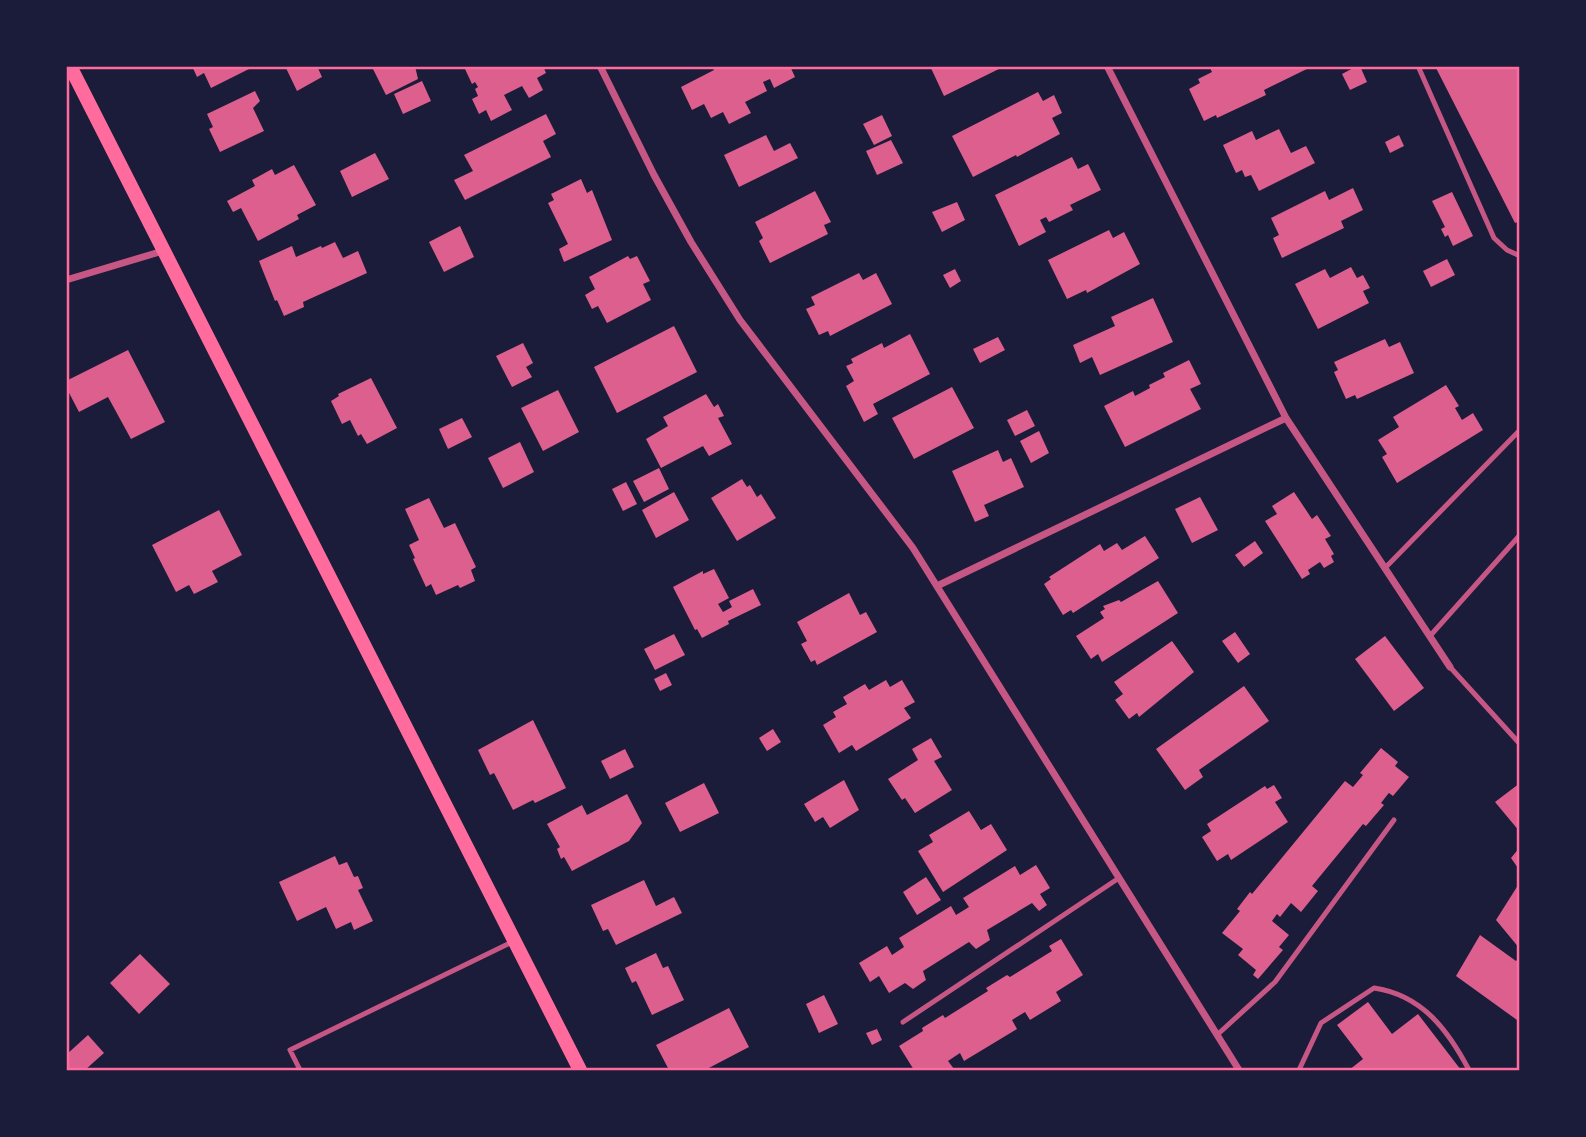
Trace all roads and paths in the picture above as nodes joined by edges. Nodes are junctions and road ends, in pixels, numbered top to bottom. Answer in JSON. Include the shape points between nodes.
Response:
{"nodes":[{"id":1,"x":70,"y":66,"type":"edge"},
{"id":2,"x":600,"y":66,"type":"edge"},
{"id":3,"x":1107,"y":66,"type":"edge"},
{"id":4,"x":1418,"y":66,"type":"edge"},
{"id":5,"x":163,"y":251,"type":"junction"},
{"id":6,"x":1520,"y":256,"type":"edge"},
{"id":7,"x":66,"y":280,"type":"edge"},
{"id":8,"x":1286,"y":418,"type":"junction"},
{"id":9,"x":1520,"y":430,"type":"edge"},
{"id":10,"x":1520,"y":535,"type":"edge"},
{"id":11,"x":1385,"y":568,"type":"junction"},
{"id":12,"x":937,"y":586,"type":"junction"},
{"id":13,"x":1430,"y":636,"type":"junction"},
{"id":14,"x":1450,"y":667,"type":"joint"},
{"id":15,"x":1520,"y":744,"type":"edge"},
{"id":16,"x":1394,"y":820,"type":"dead end"},
{"id":17,"x":1119,"y":878,"type":"junction"},
{"id":18,"x":514,"y":941,"type":"junction"},
{"id":19,"x":903,"y":1022,"type":"dead end"},
{"id":20,"x":1216,"y":1035,"type":"junction"},
{"id":21,"x":300,"y":1070,"type":"edge"},
{"id":22,"x":580,"y":1070,"type":"edge"},
{"id":23,"x":1238,"y":1070,"type":"edge"},
{"id":24,"x":1299,"y":1070,"type":"edge"},
{"id":25,"x":1469,"y":1070,"type":"edge"}],
"edges":[{"from":1,"to":5,"type":"main road"},
{"from":2,"to":12,"type":"street","via":[[685,231],[740,320]]},
{"from":3,"to":8,"type":"street"},
{"from":4,"to":6,"type":"lane","via":[[1494,238]]},
{"from":5,"to":7,"type":"street"},
{"from":5,"to":18,"type":"main road"},
{"from":8,"to":11,"type":"street"},
{"from":8,"to":12,"type":"street"},
{"from":9,"to":11,"type":"lane"},
{"from":10,"to":13,"type":"lane"},
{"from":11,"to":13,"type":"street"},
{"from":12,"to":17,"type":"street"},
{"from":13,"to":14,"type":"street"},
{"from":14,"to":15,"type":"lane"},
{"from":16,"to":20,"type":"lane","via":[[1275,982]]},
{"from":17,"to":19,"type":"lane"},
{"from":17,"to":20,"type":"street"},
{"from":18,"to":21,"type":"lane","via":[[290,1050]]},
{"from":18,"to":22,"type":"main road"},
{"from":20,"to":23,"type":"street"},
{"from":24,"to":25,"type":"lane","via":[[1321,1024],[1374,988],[1394,991],[1435,1019]]}]}
